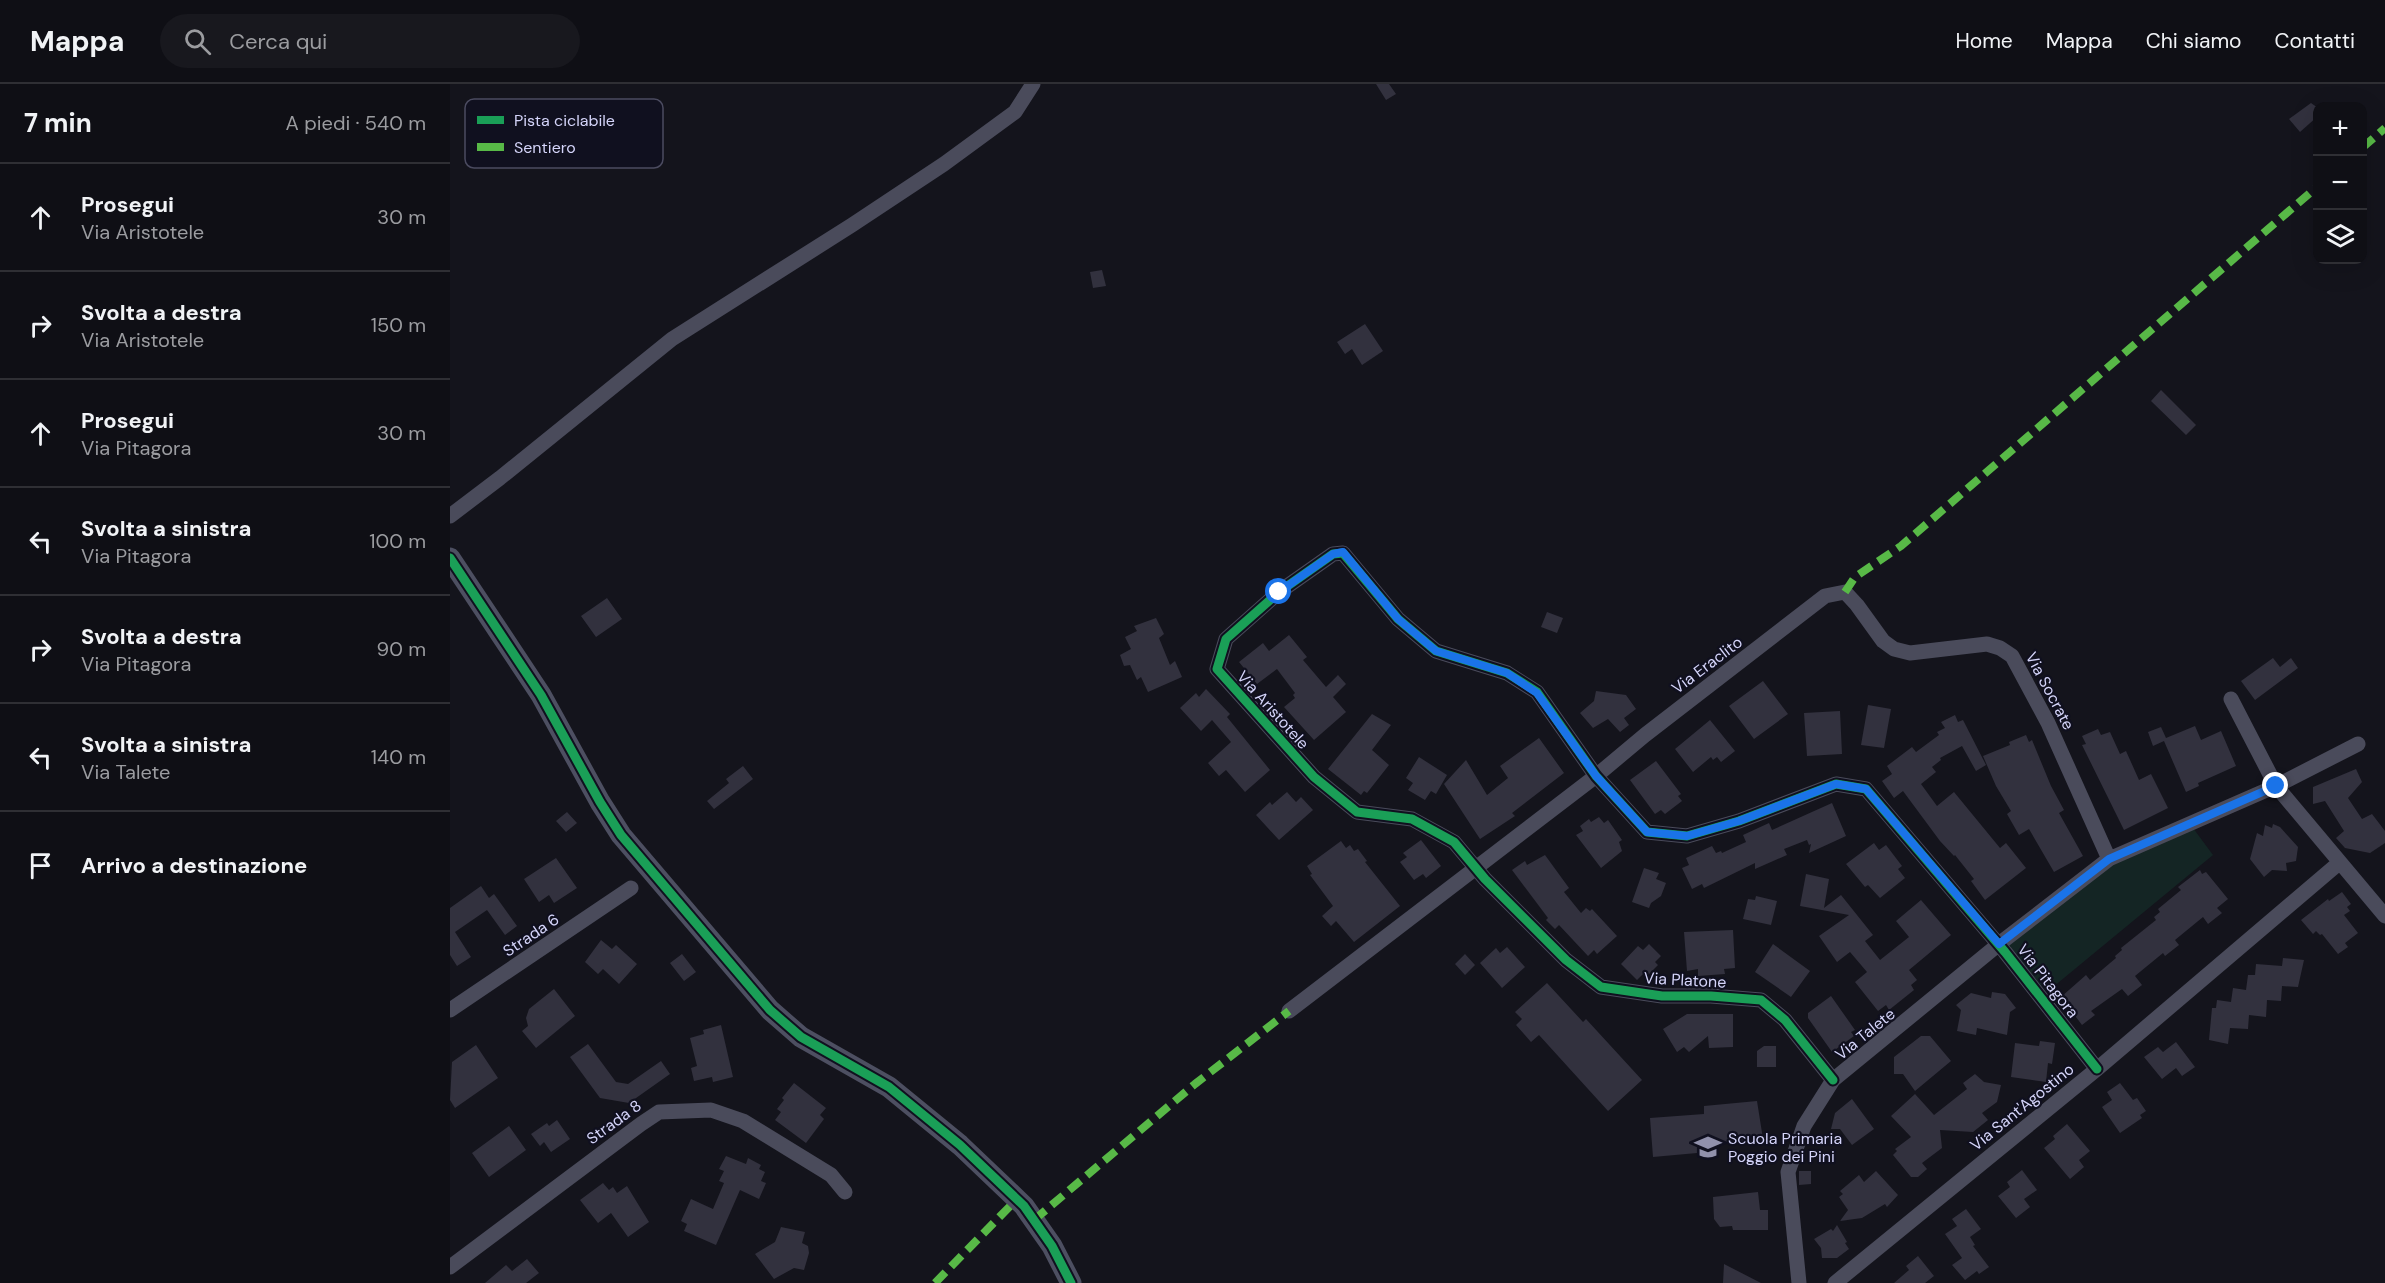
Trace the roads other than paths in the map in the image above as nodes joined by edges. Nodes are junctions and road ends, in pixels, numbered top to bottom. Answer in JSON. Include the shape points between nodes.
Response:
{"nodes":[{"id":1,"x":1033,"y":84,"type":"edge"},
{"id":2,"x":450,"y":516,"type":"edge"},
{"id":3,"x":450,"y":558,"type":"edge"},
{"id":4,"x":1845,"y":592,"type":"joint"},
{"id":5,"x":2231,"y":699,"type":"dead end"},
{"id":6,"x":2358,"y":744,"type":"dead end"},
{"id":7,"x":1596,"y":776,"type":"junction"},
{"id":8,"x":2276,"y":786,"type":"junction"},
{"id":9,"x":2109,"y":859,"type":"junction"},
{"id":10,"x":2339,"y":863,"type":"junction"},
{"id":11,"x":1476,"y":868,"type":"junction"},
{"id":12,"x":631,"y":888,"type":"dead end"},
{"id":13,"x":2385,"y":916,"type":"edge"},
{"id":14,"x":1999,"y":944,"type":"junction"},
{"id":15,"x":450,"y":1010,"type":"edge"},
{"id":16,"x":1289,"y":1011,"type":"dead end"},
{"id":17,"x":2097,"y":1069,"type":"junction"},
{"id":18,"x":1833,"y":1080,"type":"junction"},
{"id":19,"x":845,"y":1192,"type":"dead end"},
{"id":20,"x":450,"y":1267,"type":"edge"},
{"id":21,"x":1071,"y":1283,"type":"edge"},
{"id":22,"x":1799,"y":1283,"type":"edge"},
{"id":23,"x":1835,"y":1283,"type":"edge"}],
"edges":[{"from":1,"to":2,"type":"street","via":[[1015,112],[898,195],[672,339]]},
{"from":3,"to":21,"type":"street","via":[[541,695],[621,835],[770,1010],[801,1037],[889,1087],[960,1145],[1024,1206],[1052,1246]]},
{"from":4,"to":7,"type":"street","name":"Via Eraclito","via":[[1825,596]]},
{"from":4,"to":9,"type":"street","name":"Via Socrate","via":[[1883,641],[1894,649],[1910,653],[1987,644],[2012,656],[2048,723]]},
{"from":5,"to":8,"type":"street"},
{"from":6,"to":8,"type":"street","name":"Via Talete"},
{"from":7,"to":11,"type":"street","name":"Via Eraclito"},
{"from":7,"to":11,"type":"street","name":"Via Aristotele","via":[[1537,693],[1507,673],[1436,651],[1398,619],[1343,552],[1333,554],[1279,592],[1226,639],[1217,669],[1314,777],[1357,813],[1412,819],[1454,842]]},
{"from":7,"to":14,"type":"street","name":"Via Pitagora","via":[[1647,832],[1687,836],[1836,784],[1866,789]]},
{"from":8,"to":9,"type":"street","name":"Via Talete"},
{"from":8,"to":10,"type":"street"},
{"from":9,"to":14,"type":"street","name":"Via Talete"},
{"from":10,"to":13,"type":"street"},
{"from":10,"to":17,"type":"street","name":"Via Sant'Agostino"},
{"from":11,"to":16,"type":"street","name":"Via Eraclito"},
{"from":11,"to":18,"type":"street","name":"Via Platone","via":[[1566,960],[1601,987],[1662,996],[1761,1000],[1785,1020]]},
{"from":12,"to":15,"type":"street","name":"Strada 6"},
{"from":14,"to":17,"type":"street","name":"Via Pitagora"},
{"from":14,"to":18,"type":"street","name":"Via Talete"},
{"from":17,"to":23,"type":"street","name":"Via Sant'Agostino"},
{"from":18,"to":22,"type":"street","name":"Via Talete","via":[[1804,1126],[1788,1172]]},
{"from":19,"to":20,"type":"street","name":"Strada 8","via":[[831,1175],[743,1121],[711,1110],[659,1112]]}]}
